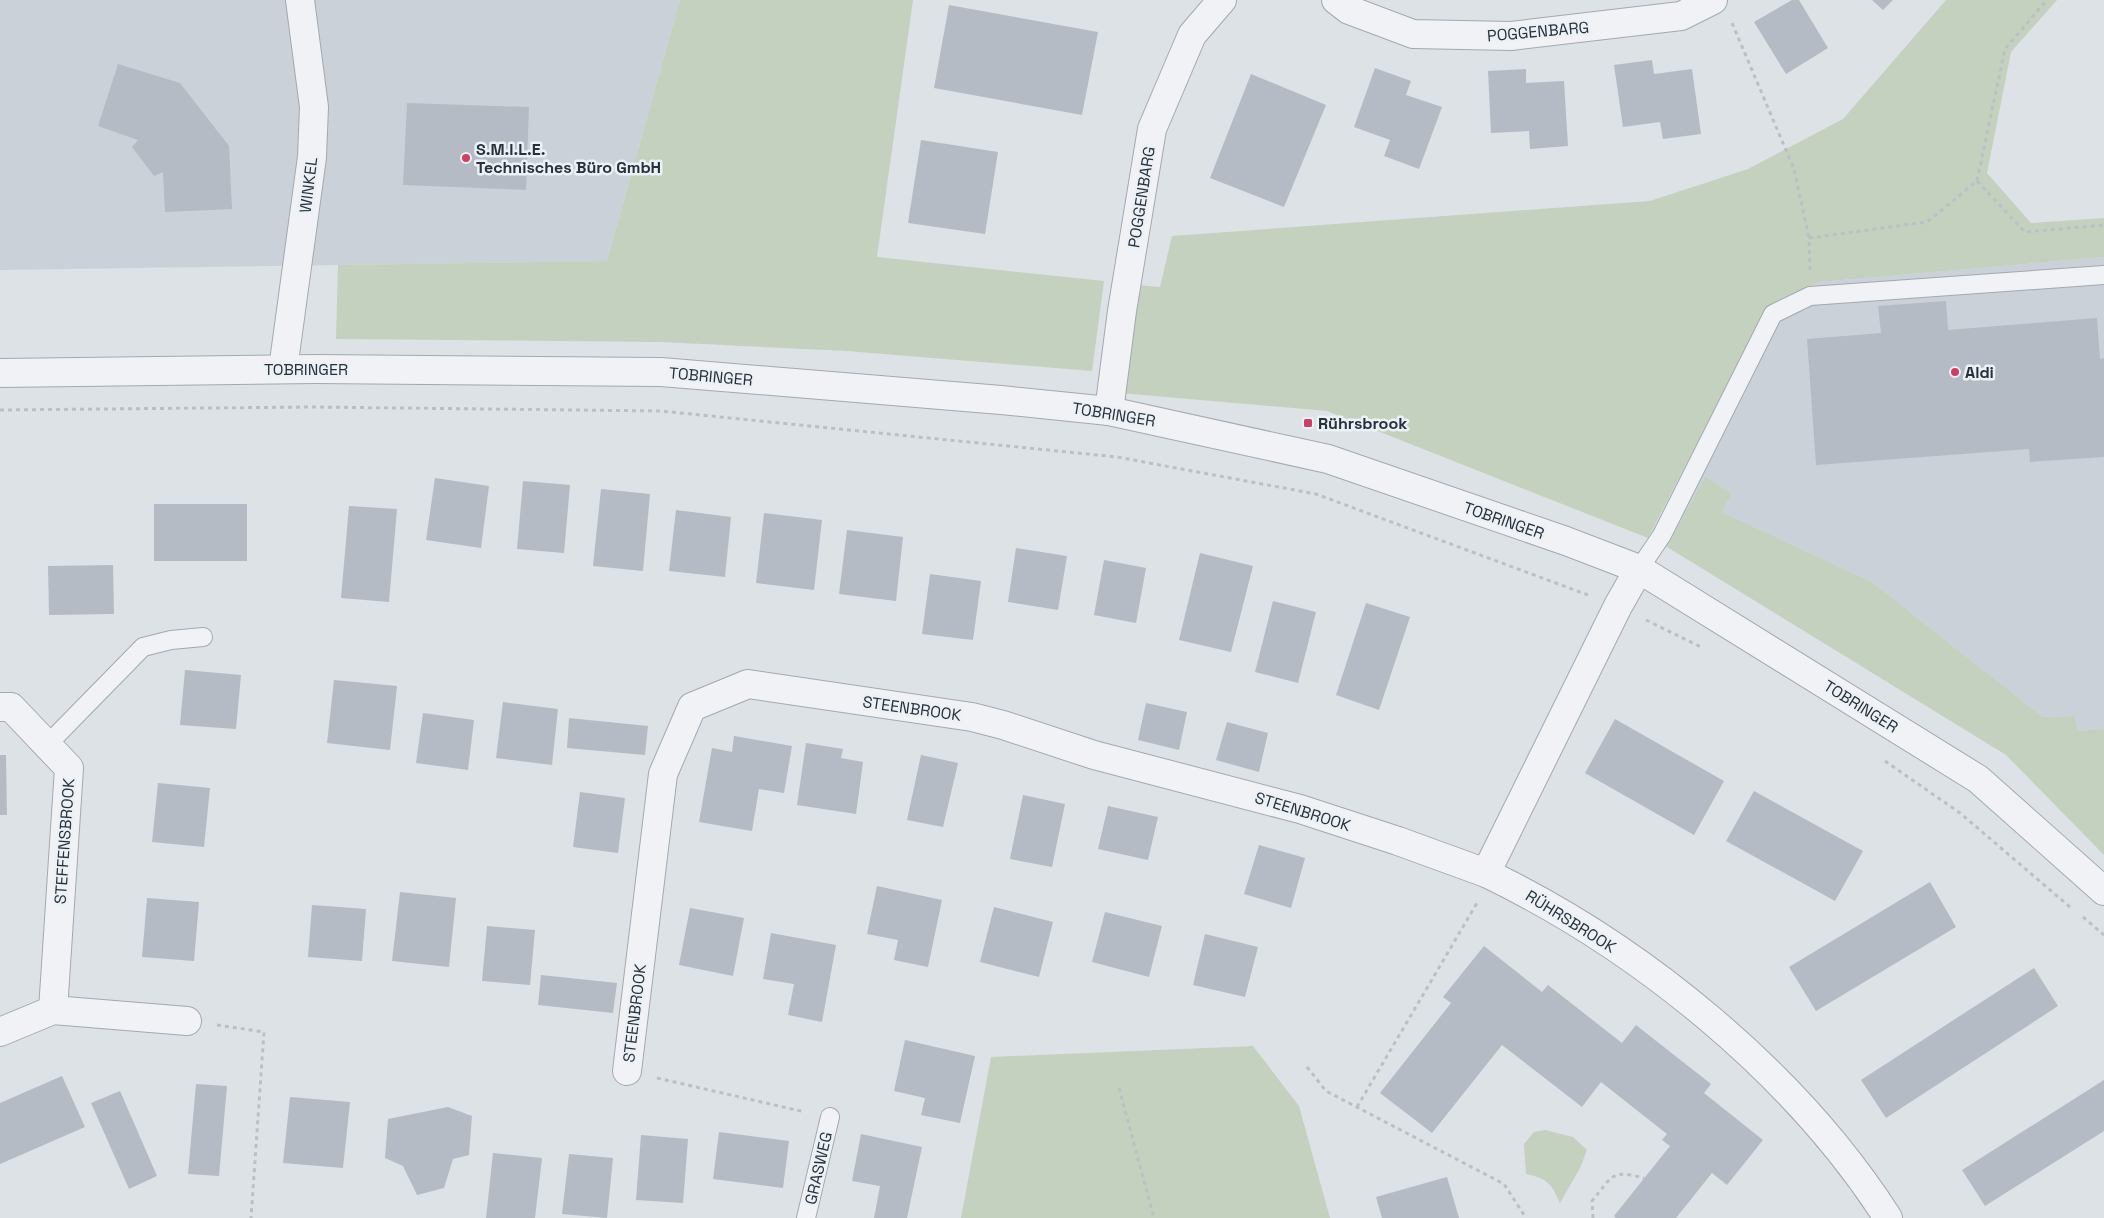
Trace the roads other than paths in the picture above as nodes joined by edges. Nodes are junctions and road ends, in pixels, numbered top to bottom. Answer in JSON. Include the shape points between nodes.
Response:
{"nodes":[{"id":1,"x":300,"y":0,"type":"edge"},
{"id":2,"x":1222,"y":0,"type":"edge"},
{"id":3,"x":1336,"y":0,"type":"edge"},
{"id":4,"x":1722,"y":10,"type":"edge"},
{"id":5,"x":2104,"y":275,"type":"edge"},
{"id":6,"x":283,"y":369,"type":"junction"},
{"id":7,"x":0,"y":373,"type":"edge"},
{"id":8,"x":1109,"y":411,"type":"junction"},
{"id":9,"x":1639,"y":569,"type":"junction"},
{"id":10,"x":203,"y":638,"type":"dead end"},
{"id":11,"x":0,"y":707,"type":"edge"},
{"id":12,"x":47,"y":745,"type":"junction"},
{"id":13,"x":1489,"y":874,"type":"junction"},
{"id":14,"x":2104,"y":891,"type":"edge"},
{"id":15,"x":53,"y":1010,"type":"junction"},
{"id":16,"x":187,"y":1021,"type":"road end"},
{"id":17,"x":0,"y":1032,"type":"edge"},
{"id":18,"x":627,"y":1071,"type":"road end"},
{"id":19,"x":830,"y":1117,"type":"road end"},
{"id":20,"x":806,"y":1218,"type":"edge"},
{"id":21,"x":1888,"y":1218,"type":"edge"}],
"edges":[{"from":1,"to":6,"type":"street","name":"WINKEL","via":[[314,107],[312,157]]},
{"from":2,"to":8,"type":"street","name":"POGGENBARG","via":[[1192,35],[1152,129]]},
{"from":3,"to":4,"type":"street","name":"POGGENBARG","via":[[1349,10],[1414,34],[1511,36]]},
{"from":5,"to":9,"type":"lane","via":[[1810,296],[1773,314],[1662,535]]},
{"from":6,"to":7,"type":"street","name":"TOBRINGER"},
{"from":6,"to":8,"type":"street","name":"TOBRINGER","via":[[661,372]]},
{"from":8,"to":9,"type":"street","name":"TOBRINGER","via":[[1328,459]]},
{"from":9,"to":13,"type":"street","via":[[1618,606]]},
{"from":9,"to":14,"type":"street","name":"TOBRINGER","via":[[1978,779]]},
{"from":10,"to":12,"type":"lane","via":[[171,640],[143,647]]},
{"from":11,"to":12,"type":"street","name":"STEFFENSBROOK","via":[[11,707]]},
{"from":12,"to":15,"type":"street","name":"STEFFENSBROOK","via":[[69,768]]},
{"from":13,"to":18,"type":"street","name":"STEENBROOK","via":[[1300,809],[1094,755],[972,717],[748,684],[692,707],[663,774]]},
{"from":13,"to":21,"type":"street","name":"RÜHRSBROOK","via":[[1530,894],[1642,965],[1741,1046],[1807,1113],[1868,1187]]},
{"from":15,"to":16,"type":"street"},
{"from":15,"to":17,"type":"street"},
{"from":19,"to":20,"type":"lane","name":"GRASWEG"}]}
